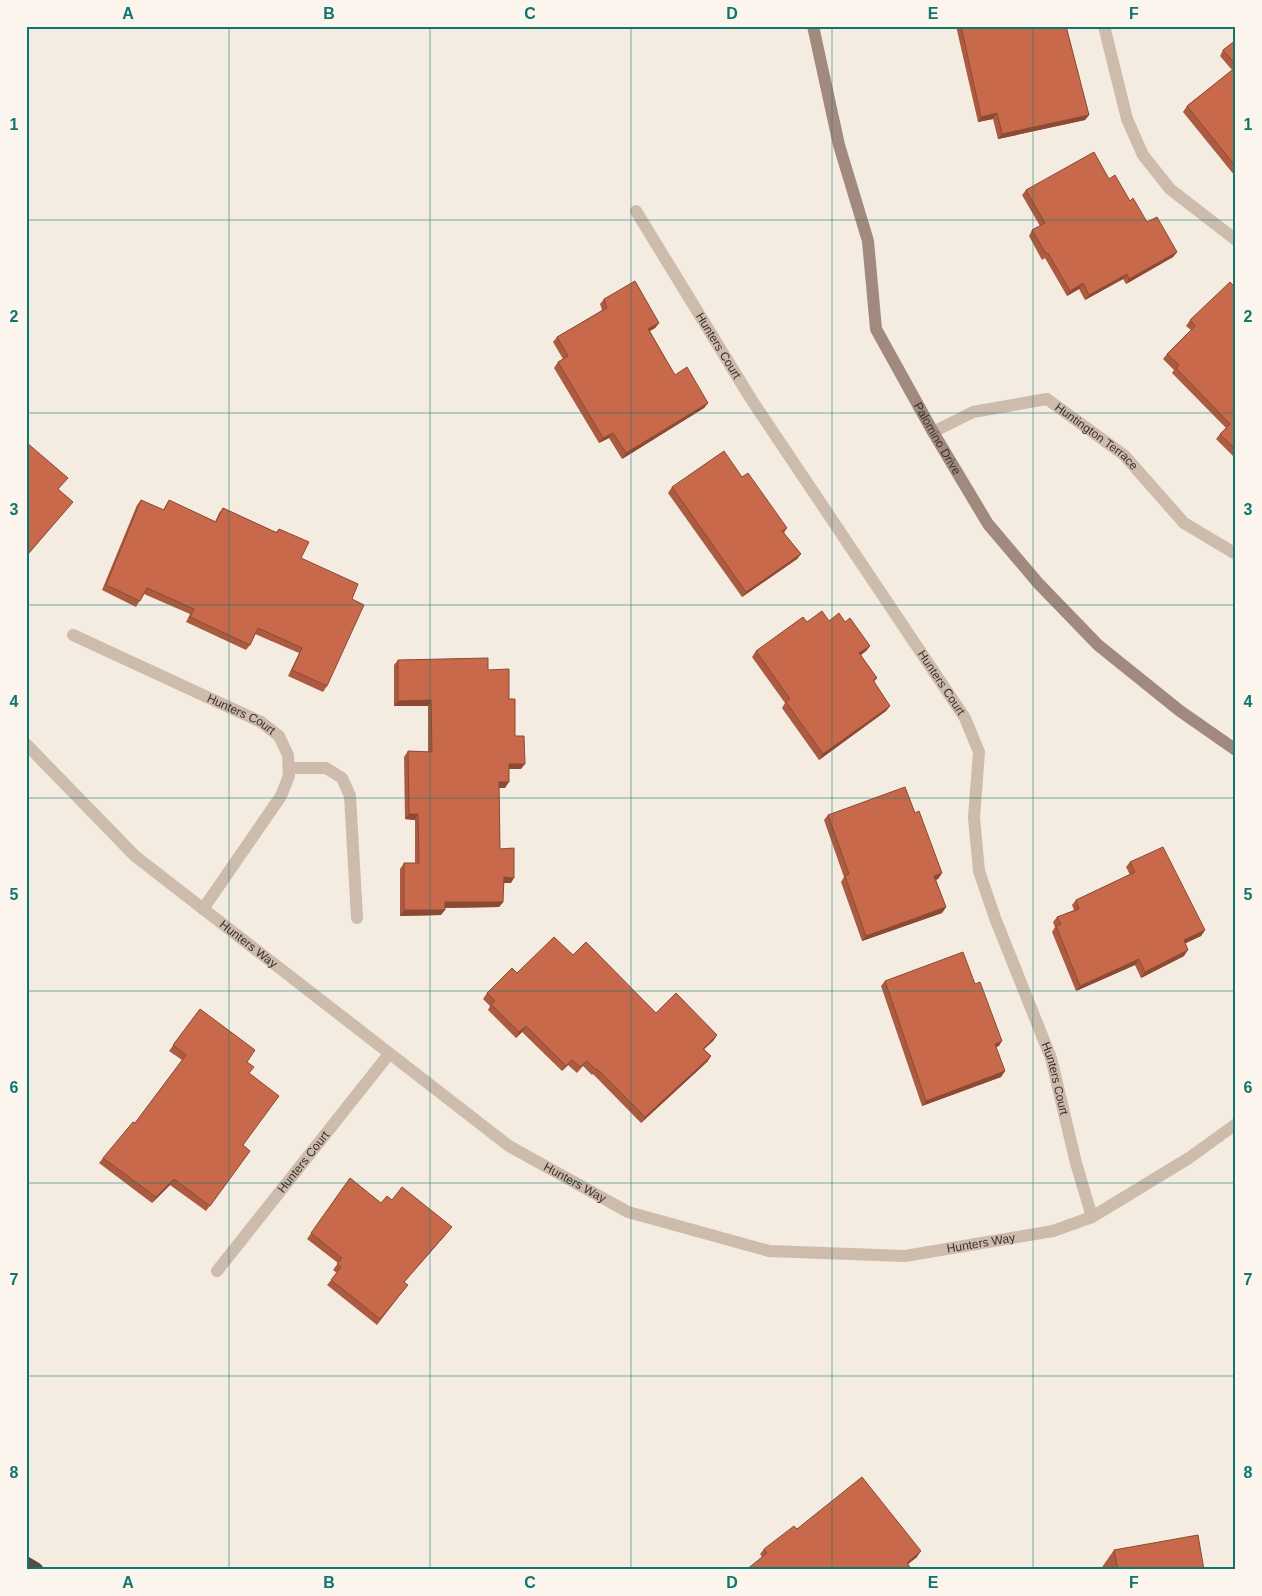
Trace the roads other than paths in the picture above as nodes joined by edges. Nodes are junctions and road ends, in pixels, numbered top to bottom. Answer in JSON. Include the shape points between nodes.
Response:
{"nodes":[{"id":1,"x":813,"y":26,"type":"edge"},
{"id":2,"x":1104,"y":26,"type":"edge"},
{"id":3,"x":636,"y":211,"type":"dead end"},
{"id":4,"x":1236,"y":240,"type":"edge"},
{"id":5,"x":933,"y":432,"type":"junction"},
{"id":6,"x":1236,"y":554,"type":"edge"},
{"id":7,"x":73,"y":634,"type":"dead end"},
{"id":8,"x":26,"y":744,"type":"edge"},
{"id":9,"x":1236,"y":750,"type":"edge"},
{"id":10,"x":289,"y":768,"type":"junction"},
{"id":11,"x":203,"y":909,"type":"junction"},
{"id":12,"x":357,"y":918,"type":"dead end"},
{"id":13,"x":389,"y":1054,"type":"junction"},
{"id":14,"x":1236,"y":1124,"type":"edge"},
{"id":15,"x":1092,"y":1217,"type":"junction"},
{"id":16,"x":217,"y":1271,"type":"dead end"},
{"id":17,"x":26,"y":1564,"type":"edge"},
{"id":18,"x":36,"y":1570,"type":"edge"}],
"edges":[{"from":1,"to":5,"type":"street","name":"Palomino Drive","via":[[839,145],[868,241],[876,329]]},
{"from":2,"to":4,"type":"street","via":[[1127,119],[1142,155],[1170,189]]},
{"from":3,"to":15,"type":"street","name":"Hunters Court","via":[[751,399],[965,718],[979,752],[974,818],[979,872],[1051,1058]]},
{"from":5,"to":6,"type":"street","name":"Huntington Terrace","via":[[973,412],[1047,399],[1124,455],[1184,522]]},
{"from":5,"to":9,"type":"street","name":"Palomino Drive","via":[[988,524],[1038,583],[1098,645],[1180,711]]},
{"from":7,"to":10,"type":"street","name":"Hunters Court","via":[[261,722],[279,736],[288,755]]},
{"from":8,"to":11,"type":"street","name":"Hunters Way","via":[[135,856]]},
{"from":10,"to":11,"type":"street","name":"Hunters Court","via":[[281,796]]},
{"from":10,"to":12,"type":"street","via":[[326,768],[342,778],[350,796]]},
{"from":11,"to":13,"type":"street","name":"Hunters Way"},
{"from":13,"to":15,"type":"street","name":"Hunters Way","via":[[509,1146],[628,1212],[769,1251],[905,1256],[1053,1230]]},
{"from":13,"to":16,"type":"street","name":"Hunters Court"},
{"from":14,"to":15,"type":"street","name":"Hunters Way","via":[[1189,1158]]},
{"from":17,"to":18,"type":"highway"}]}
